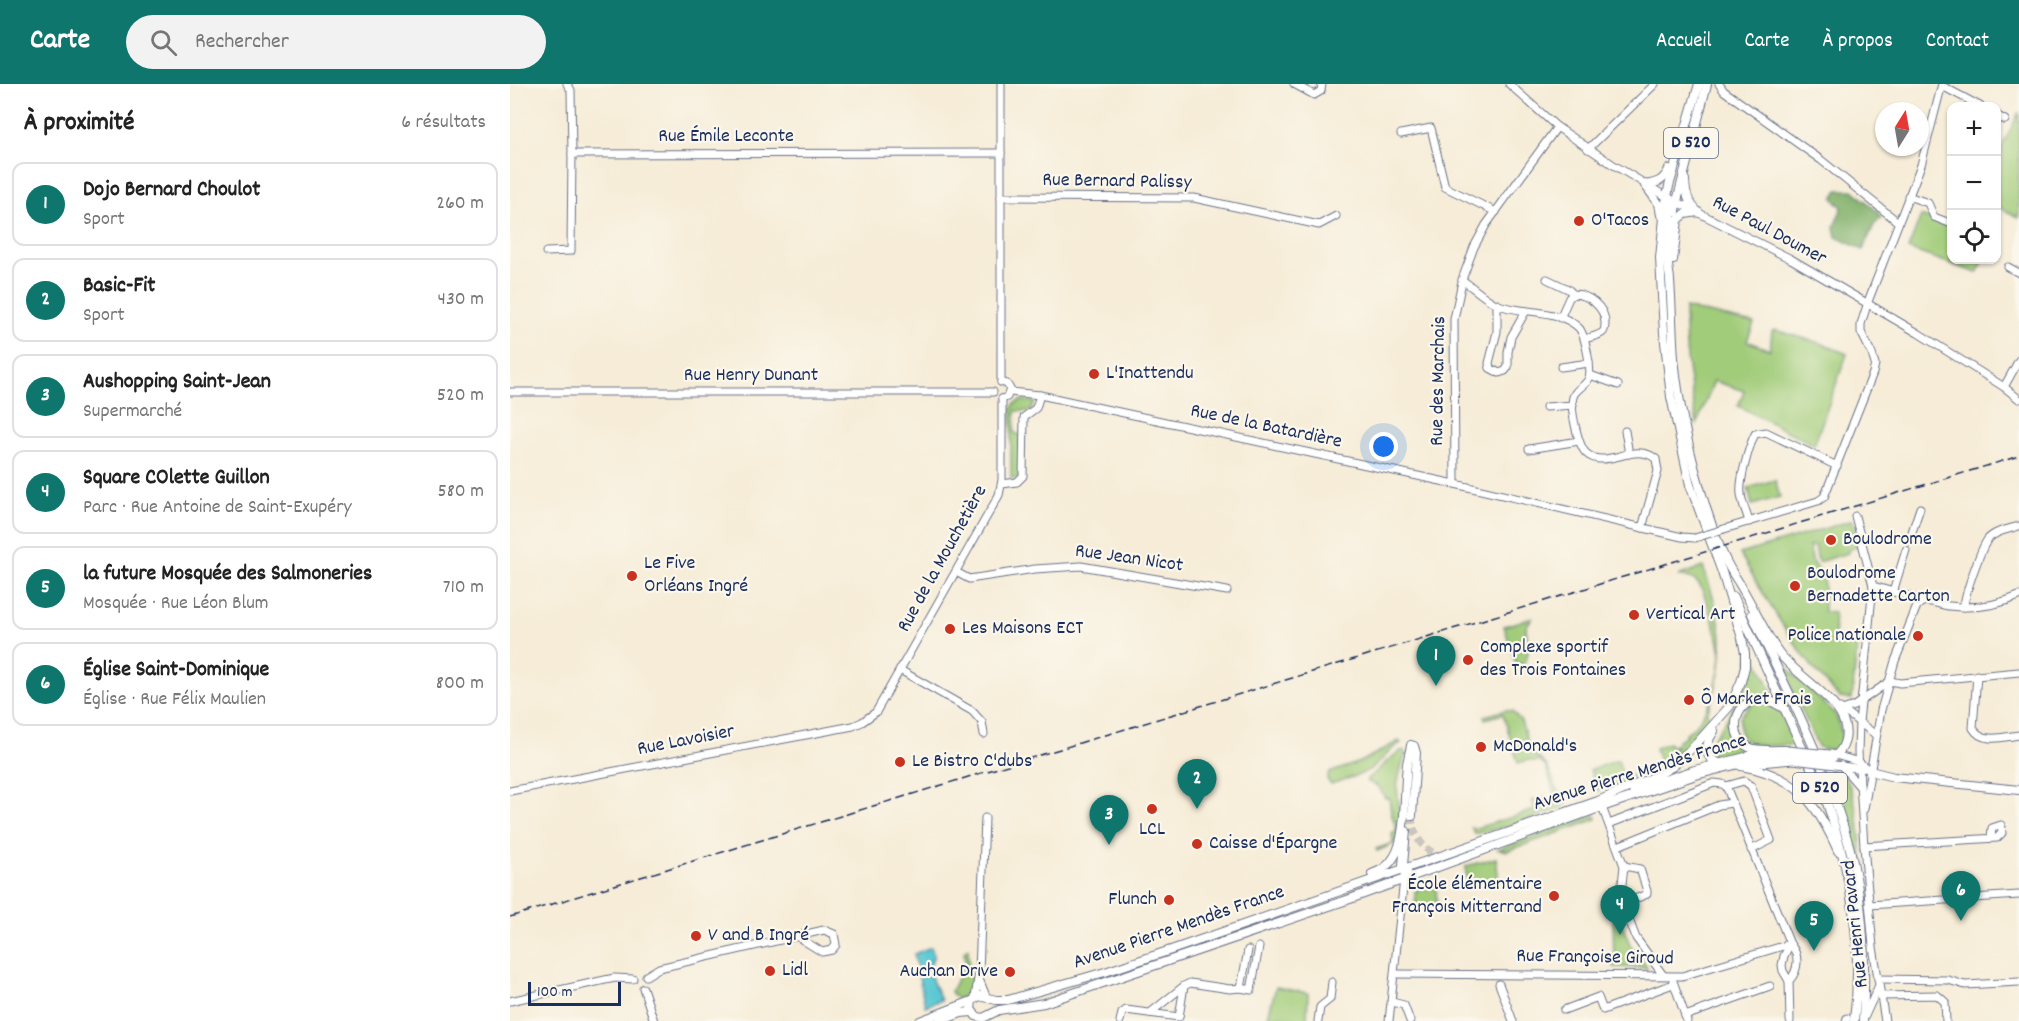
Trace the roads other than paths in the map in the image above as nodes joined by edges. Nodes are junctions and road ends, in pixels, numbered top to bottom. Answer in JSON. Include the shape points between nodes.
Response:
{"nodes":[{"id":1,"x":567,"y":84,"type":"edge"},
{"id":2,"x":1001,"y":84,"type":"edge"},
{"id":3,"x":1294,"y":84,"type":"edge"},
{"id":4,"x":1322,"y":84,"type":"edge"},
{"id":5,"x":1509,"y":84,"type":"edge"},
{"id":6,"x":1655,"y":84,"type":"edge"},
{"id":7,"x":1699,"y":84,"type":"edge"},
{"id":8,"x":1707,"y":84,"type":"edge"},
{"id":9,"x":1719,"y":84,"type":"edge"},
{"id":10,"x":1942,"y":85,"type":"edge"},
{"id":11,"x":1973,"y":102,"type":"edge"},
{"id":12,"x":1690,"y":116,"type":"junction"},
{"id":13,"x":2001,"y":118,"type":"edge"},
{"id":14,"x":2005,"y":120,"type":"dead end"},
{"id":15,"x":1557,"y":127,"type":"junction"},
{"id":16,"x":1401,"y":134,"type":"dead end"},
{"id":17,"x":1681,"y":141,"type":"junction"},
{"id":18,"x":1588,"y":149,"type":"junction"},
{"id":19,"x":1001,"y":153,"type":"junction"},
{"id":20,"x":572,"y":154,"type":"junction"},
{"id":21,"x":1686,"y":166,"type":"junction"},
{"id":22,"x":1645,"y":184,"type":"junction"},
{"id":23,"x":1908,"y":196,"type":"junction"},
{"id":24,"x":1001,"y":197,"type":"junction"},
{"id":25,"x":1667,"y":197,"type":"junction"},
{"id":26,"x":1677,"y":201,"type":"junction"},
{"id":27,"x":1496,"y":212,"type":"junction"},
{"id":28,"x":1698,"y":212,"type":"junction"},
{"id":29,"x":1336,"y":216,"type":"dead end"},
{"id":30,"x":1898,"y":222,"type":"junction"},
{"id":31,"x":1947,"y":222,"type":"edge"},
{"id":32,"x":1660,"y":242,"type":"junction"},
{"id":33,"x":546,"y":252,"type":"dead end"},
{"id":34,"x":2008,"y":267,"type":"dead end"},
{"id":35,"x":2019,"y":273,"type":"edge"},
{"id":36,"x":1547,"y":279,"type":"dead end"},
{"id":37,"x":1670,"y":279,"type":"junction"},
{"id":38,"x":1462,"y":280,"type":"junction"},
{"id":39,"x":1573,"y":294,"type":"junction"},
{"id":40,"x":1497,"y":304,"type":"junction"},
{"id":41,"x":1868,"y":304,"type":"junction"},
{"id":42,"x":1526,"y":311,"type":"junction"},
{"id":43,"x":1560,"y":318,"type":"junction"},
{"id":44,"x":1585,"y":339,"type":"junction"},
{"id":45,"x":2019,"y":360,"type":"edge"},
{"id":46,"x":1588,"y":363,"type":"junction"},
{"id":47,"x":1561,"y":367,"type":"dead end"},
{"id":48,"x":1590,"y":375,"type":"junction"},
{"id":49,"x":1001,"y":382,"type":"junction"},
{"id":50,"x":1618,"y":385,"type":"dead end"},
{"id":51,"x":2004,"y":387,"type":"junction"},
{"id":52,"x":510,"y":392,"type":"edge"},
{"id":53,"x":993,"y":392,"type":"junction"},
{"id":54,"x":1010,"y":392,"type":"junction"},
{"id":55,"x":1040,"y":395,"type":"junction"},
{"id":56,"x":1002,"y":399,"type":"junction"},
{"id":57,"x":2019,"y":399,"type":"edge"},
{"id":58,"x":1573,"y":405,"type":"junction"},
{"id":59,"x":1546,"y":408,"type":"dead end"},
{"id":60,"x":1625,"y":430,"type":"dead end"},
{"id":61,"x":1579,"y":441,"type":"junction"},
{"id":62,"x":1529,"y":449,"type":"dead end"},
{"id":63,"x":1629,"y":454,"type":"junction"},
{"id":64,"x":1837,"y":466,"type":"junction"},
{"id":65,"x":1002,"y":484,"type":"junction"},
{"id":66,"x":1455,"y":484,"type":"junction"},
{"id":67,"x":1920,"y":508,"type":"dead end"},
{"id":68,"x":1855,"y":516,"type":"dead end"},
{"id":69,"x":1749,"y":522,"type":"junction"},
{"id":70,"x":2019,"y":526,"type":"edge"},
{"id":71,"x":1642,"y":528,"type":"junction"},
{"id":72,"x":1909,"y":541,"type":"dead end"},
{"id":73,"x":1906,"y":550,"type":"dead end"},
{"id":74,"x":956,"y":572,"type":"junction"},
{"id":75,"x":1722,"y":572,"type":"junction"},
{"id":76,"x":1733,"y":573,"type":"junction"},
{"id":77,"x":1874,"y":586,"type":"junction"},
{"id":78,"x":1227,"y":591,"type":"dead end"},
{"id":79,"x":1893,"y":592,"type":"junction"},
{"id":80,"x":2019,"y":596,"type":"edge"},
{"id":81,"x":1922,"y":602,"type":"junction"},
{"id":82,"x":1964,"y":607,"type":"junction"},
{"id":83,"x":900,"y":670,"type":"junction"},
{"id":84,"x":2019,"y":672,"type":"edge"},
{"id":85,"x":1977,"y":675,"type":"junction"},
{"id":86,"x":1890,"y":681,"type":"junction"},
{"id":87,"x":1832,"y":702,"type":"junction"},
{"id":88,"x":1861,"y":702,"type":"junction"},
{"id":89,"x":1730,"y":706,"type":"junction"},
{"id":90,"x":1785,"y":709,"type":"junction"},
{"id":91,"x":1842,"y":710,"type":"junction"},
{"id":92,"x":867,"y":720,"type":"joint"},
{"id":93,"x":1859,"y":722,"type":"junction"},
{"id":94,"x":984,"y":734,"type":"dead end"},
{"id":95,"x":1876,"y":735,"type":"junction"},
{"id":96,"x":2019,"y":735,"type":"edge"},
{"id":97,"x":1410,"y":756,"type":"junction"},
{"id":98,"x":1790,"y":756,"type":"junction"},
{"id":99,"x":1835,"y":759,"type":"junction"},
{"id":100,"x":1717,"y":763,"type":"junction"},
{"id":101,"x":1736,"y":765,"type":"junction"},
{"id":102,"x":1859,"y":765,"type":"junction"},
{"id":103,"x":1870,"y":768,"type":"junction"},
{"id":104,"x":1726,"y":786,"type":"junction"},
{"id":105,"x":1860,"y":787,"type":"junction"},
{"id":106,"x":2019,"y":790,"type":"edge"},
{"id":107,"x":510,"y":791,"type":"edge"},
{"id":108,"x":1732,"y":803,"type":"junction"},
{"id":109,"x":1600,"y":804,"type":"junction"},
{"id":110,"x":1412,"y":816,"type":"tunnel mouth"},
{"id":111,"x":985,"y":818,"type":"dead end"},
{"id":112,"x":1566,"y":820,"type":"junction"},
{"id":113,"x":1862,"y":822,"type":"junction"},
{"id":114,"x":1609,"y":825,"type":"junction"},
{"id":115,"x":1991,"y":838,"type":"dead end"},
{"id":116,"x":1618,"y":846,"type":"junction"},
{"id":117,"x":1864,"y":846,"type":"junction"},
{"id":118,"x":1751,"y":850,"type":"junction"},
{"id":119,"x":1462,"y":853,"type":"tunnel mouth"},
{"id":120,"x":1624,"y":866,"type":"junction"},
{"id":121,"x":1404,"y":869,"type":"junction"},
{"id":122,"x":1847,"y":871,"type":"junction"},
{"id":123,"x":1415,"y":876,"type":"junction"},
{"id":124,"x":1403,"y":880,"type":"junction"},
{"id":125,"x":1346,"y":888,"type":"junction"},
{"id":126,"x":2019,"y":895,"type":"edge"},
{"id":127,"x":1623,"y":904,"type":"junction"},
{"id":128,"x":1869,"y":905,"type":"junction"},
{"id":129,"x":798,"y":937,"type":"junction"},
{"id":130,"x":1790,"y":944,"type":"junction"},
{"id":131,"x":1258,"y":947,"type":"dead end"},
{"id":132,"x":1248,"y":950,"type":"dead end"},
{"id":133,"x":1395,"y":974,"type":"junction"},
{"id":134,"x":1663,"y":975,"type":"junction"},
{"id":135,"x":646,"y":976,"type":"junction"},
{"id":136,"x":633,"y":979,"type":"junction"},
{"id":137,"x":979,"y":979,"type":"junction"},
{"id":138,"x":1673,"y":980,"type":"junction"},
{"id":139,"x":1789,"y":981,"type":"junction"},
{"id":140,"x":1332,"y":982,"type":"dead end"},
{"id":141,"x":1879,"y":982,"type":"junction"},
{"id":142,"x":2019,"y":982,"type":"edge"},
{"id":143,"x":1499,"y":984,"type":"dead end"},
{"id":144,"x":1770,"y":986,"type":"dead end"},
{"id":145,"x":1184,"y":987,"type":"junction"},
{"id":146,"x":643,"y":988,"type":"junction"},
{"id":147,"x":1241,"y":988,"type":"junction"},
{"id":148,"x":988,"y":998,"type":"junction"},
{"id":149,"x":974,"y":999,"type":"junction"},
{"id":150,"x":1881,"y":999,"type":"junction"},
{"id":151,"x":510,"y":1001,"type":"edge"},
{"id":152,"x":1392,"y":1002,"type":"junction"},
{"id":153,"x":1870,"y":1002,"type":"junction"},
{"id":154,"x":1564,"y":1010,"type":"dead end"},
{"id":155,"x":1150,"y":1012,"type":"junction"},
{"id":156,"x":981,"y":1017,"type":"edge"},
{"id":157,"x":1686,"y":1018,"type":"edge"},
{"id":158,"x":1179,"y":1019,"type":"edge"},
{"id":159,"x":1849,"y":1020,"type":"edge"},
{"id":160,"x":654,"y":1021,"type":"edge"},
{"id":161,"x":920,"y":1021,"type":"edge"},
{"id":162,"x":940,"y":1021,"type":"edge"},
{"id":163,"x":1120,"y":1021,"type":"edge"},
{"id":164,"x":1318,"y":1021,"type":"edge"},
{"id":165,"x":1389,"y":1021,"type":"edge"},
{"id":166,"x":1410,"y":1021,"type":"edge"},
{"id":167,"x":1514,"y":1021,"type":"edge"},
{"id":168,"x":1790,"y":1021,"type":"edge"},
{"id":169,"x":1863,"y":1021,"type":"edge"},
{"id":170,"x":1885,"y":1021,"type":"edge"},
{"id":171,"x":1946,"y":1021,"type":"edge"}],
"edges":[{"from":1,"to":20,"type":"street","via":[[571,90]]},
{"from":2,"to":19,"type":"street"},
{"from":3,"to":4,"type":"street","via":[[1314,95],[1321,91]]},
{"from":5,"to":15,"type":"street","name":"Rue Paul Doumer"},
{"from":6,"to":18,"type":"street"},
{"from":7,"to":12,"type":"main road","number":"D 520"},
{"from":8,"to":21,"type":"main road","number":"D 520"},
{"from":9,"to":30,"type":"street"},
{"from":10,"to":11,"type":"street"},
{"from":10,"to":23,"type":"street","via":[[1921,165]]},
{"from":12,"to":17,"type":"main road","number":"D 520"},
{"from":12,"to":22,"type":"main road","number":"D 520","via":[[1666,177],[1655,184]]},
{"from":13,"to":14,"type":"street"},
{"from":15,"to":18,"type":"street","name":"Rue Paul Doumer"},
{"from":15,"to":27,"type":"street","name":"Rue des Marchais"},
{"from":16,"to":27,"type":"street","via":[[1431,128],[1445,187]]},
{"from":17,"to":25,"type":"main road","number":"D 520"},
{"from":17,"to":26,"type":"main road","number":"D 520","via":[[1673,187]]},
{"from":18,"to":22,"type":"street","name":"Rue Paul Doumer"},
{"from":19,"to":20,"type":"street","name":"Rue Émile Leconte"},
{"from":19,"to":24,"type":"street"},
{"from":20,"to":33,"type":"street","via":[[571,251]]},
{"from":21,"to":26,"type":"main road","number":"D 520"},
{"from":21,"to":28,"type":"main road","via":[[1685,190]]},
{"from":22,"to":25,"type":"street","name":"Rue Paul Doumer"},
{"from":22,"to":32,"type":"main road","number":"D 520","via":[[1661,209]]},
{"from":23,"to":30,"type":"street"},
{"from":23,"to":31,"type":"street","via":[[1928,203],[1934,217]]},
{"from":24,"to":29,"type":"street","name":"Rue Bernard Palissy","via":[[1194,198],[1319,225]]},
{"from":24,"to":49,"type":"street"},
{"from":25,"to":26,"type":"street","name":"Rue Paul Doumer"},
{"from":25,"to":32,"type":"main road","number":"D 520"},
{"from":25,"to":37,"type":"main road","number":"D 520","via":[[1672,204]]},
{"from":26,"to":28,"type":"street","name":"Rue Paul Doumer"},
{"from":26,"to":37,"type":"main road","number":"D 520"},
{"from":27,"to":38,"type":"street","name":"Rue des Marchais","via":[[1474,248]]},
{"from":28,"to":37,"type":"main road","via":[[1678,220]]},
{"from":28,"to":41,"type":"street","name":"Rue Paul Doumer"},
{"from":30,"to":41,"type":"street"},
{"from":32,"to":75,"type":"main road","number":"D 520","via":[[1671,397],[1695,503]]},
{"from":34,"to":35,"type":"street"},
{"from":36,"to":39,"type":"street"},
{"from":37,"to":76,"type":"main road","number":"D 520","via":[[1674,358],[1685,429],[1712,525]]},
{"from":38,"to":40,"type":"street"},
{"from":38,"to":66,"type":"street","name":"Rue des Marchais","via":[[1455,320]]},
{"from":39,"to":43,"type":"street"},
{"from":39,"to":44,"type":"street","via":[[1595,303],[1603,311],[1604,331]]},
{"from":40,"to":42,"type":"street"},
{"from":40,"to":42,"type":"street","via":[[1497,332],[1489,363],[1499,373],[1508,367],[1511,337]]},
{"from":41,"to":51,"type":"street","name":"Rue Paul Doumer"},
{"from":41,"to":64,"type":"street","via":[[1861,332],[1875,364]]},
{"from":42,"to":43,"type":"street"},
{"from":43,"to":44,"type":"street","via":[[1574,324]]},
{"from":44,"to":46,"type":"street"},
{"from":45,"to":51,"type":"street"},
{"from":46,"to":47,"type":"street"},
{"from":46,"to":48,"type":"street"},
{"from":48,"to":50,"type":"street"},
{"from":48,"to":58,"type":"street","via":[[1576,390]]},
{"from":49,"to":53,"type":"street","via":[[995,384]]},
{"from":49,"to":54,"type":"street","via":[[1007,384]]},
{"from":51,"to":57,"type":"street","name":"Rue Paul Doumer"},
{"from":52,"to":53,"type":"street","name":"Rue Henry Dunant"},
{"from":53,"to":56,"type":"street"},
{"from":54,"to":55,"type":"street","name":"Rue de la Batardière"},
{"from":54,"to":56,"type":"street"},
{"from":55,"to":65,"type":"street","via":[[1036,408],[1024,417],[1023,476],[1017,482]]},
{"from":55,"to":66,"type":"street","name":"Rue de la Batardière"},
{"from":56,"to":65,"type":"street","name":"Rue de la Mouchetière"},
{"from":58,"to":59,"type":"street"},
{"from":58,"to":61,"type":"street"},
{"from":60,"to":63,"type":"street"},
{"from":61,"to":62,"type":"street"},
{"from":61,"to":63,"type":"street","via":[[1586,453],[1595,458]]},
{"from":63,"to":71,"type":"street","via":[[1649,453],[1656,459],[1658,471]]},
{"from":64,"to":69,"type":"street","name":"Rue de la Batardière","via":[[1824,497],[1818,501]]},
{"from":64,"to":69,"type":"street","via":[[1766,432],[1755,434],[1741,485]]},
{"from":65,"to":74,"type":"street","name":"Rue de la Mouchetière"},
{"from":66,"to":71,"type":"street","name":"Rue de la Batardière"},
{"from":67,"to":72,"type":"street"},
{"from":68,"to":77,"type":"street","name":"Rue Henri Pavard"},
{"from":69,"to":71,"type":"street","name":"Rue de la Batardière","bridge":true,"via":[[1695,538]]},
{"from":70,"to":82,"type":"street","via":[[1987,540]]},
{"from":73,"to":79,"type":"street"},
{"from":74,"to":78,"type":"street","name":"Rue Jean Nicot","via":[[969,579],[1081,566]]},
{"from":74,"to":83,"type":"street","name":"Rue de la Mouchetière"},
{"from":75,"to":89,"type":"main road","via":[[1745,653],[1743,675]]},
{"from":75,"to":90,"type":"main road","name":"Rue Henri Pavard","number":"D 520"},
{"from":76,"to":87,"type":"main road","via":[[1789,666]]},
{"from":76,"to":169,"type":"main road","name":"Rue Henri Pavard","number":"D 520","via":[[1805,729],[1850,850],[1862,919]]},
{"from":77,"to":79,"type":"street"},
{"from":77,"to":88,"type":"street","name":"Rue Henri Pavard"},
{"from":79,"to":81,"type":"street"},
{"from":80,"to":82,"type":"street","via":[[1983,607]]},
{"from":81,"to":82,"type":"street"},
{"from":81,"to":86,"type":"street","name":"Rue Henri Pavard","via":[[1917,606]]},
{"from":83,"to":92,"type":"street","name":"Rue de la Mouchetière"},
{"from":83,"to":94,"type":"street","via":[[978,716]]},
{"from":84,"to":85,"type":"street"},
{"from":85,"to":86,"type":"street"},
{"from":85,"to":96,"type":"street","via":[[1972,728],[1985,738]]},
{"from":86,"to":88,"type":"street"},
{"from":86,"to":95,"type":"street","name":"Rue Henri Pavard"},
{"from":87,"to":91,"type":"street"},
{"from":87,"to":99,"type":"main road","via":[[1845,732]]},
{"from":88,"to":91,"type":"street"},
{"from":88,"to":93,"type":"street","name":"Rue Henri Pavard"},
{"from":89,"to":100,"type":"main road","via":[[1707,741],[1709,756]]},
{"from":89,"to":109,"type":"main road","via":[[1673,766]]},
{"from":90,"to":98,"type":"main road","via":[[1756,699],[1738,713],[1735,723],[1740,739],[1753,749]]},
{"from":90,"to":122,"type":"main road","name":"Rue Henri Pavard","number":"D 520","via":[[1827,803]]},
{"from":91,"to":93,"type":"street"},
{"from":92,"to":107,"type":"street","name":"Rue Lavoisier","via":[[853,726]]},
{"from":93,"to":95,"type":"street"},
{"from":93,"to":102,"type":"street","name":"Rue Henri Pavard"},
{"from":95,"to":103,"type":"street","name":"Rue Henri Pavard"},
{"from":97,"to":110,"type":"main road","via":[[1413,746],[1416,753]]},
{"from":97,"to":121,"type":"main road"},
{"from":97,"to":125,"type":"main road","via":[[1396,854],[1381,870],[1354,880]]},
{"from":98,"to":99,"type":"main road","bridge":true},
{"from":98,"to":100,"type":"street","name":"Avenue Pierre Mendès France","via":[[1758,753]]},
{"from":98,"to":101,"type":"main road","name":"Avenue Pierre Mendès France"},
{"from":99,"to":102,"type":"street"},
{"from":99,"to":105,"type":"street"},
{"from":100,"to":101,"type":"main road"},
{"from":100,"to":109,"type":"street","name":"Avenue Pierre Mendès France"},
{"from":101,"to":109,"type":"main road","name":"Avenue Pierre Mendès France"},
{"from":101,"to":122,"type":"main road","via":[[1763,770],[1802,793],[1822,817]]},
{"from":102,"to":103,"type":"street"},
{"from":102,"to":105,"type":"street","name":"Rue Henri Pavard"},
{"from":103,"to":106,"type":"main road","via":[[1894,777]]},
{"from":103,"to":113,"type":"street","name":"Rue Henri Pavard"},
{"from":104,"to":108,"type":"street"},
{"from":104,"to":114,"type":"street","via":[[1714,783]]},
{"from":104,"to":118,"type":"street","via":[[1744,781],[1751,786],[1771,840]]},
{"from":105,"to":113,"type":"street","name":"Rue Henri Pavard"},
{"from":108,"to":116,"type":"street"},
{"from":108,"to":118,"type":"street"},
{"from":109,"to":112,"type":"main road","name":"Avenue Pierre Mendès France"},
{"from":109,"to":114,"type":"street"},
{"from":109,"to":121,"type":"main road","name":"Avenue Pierre Mendès France"},
{"from":111,"to":137,"type":"street"},
{"from":112,"to":119,"type":"main road"},
{"from":112,"to":123,"type":"main road","name":"Avenue Pierre Mendès France"},
{"from":113,"to":117,"type":"street","name":"Rue Henri Pavard"},
{"from":114,"to":116,"type":"street"},
{"from":115,"to":117,"type":"street"},
{"from":116,"to":120,"type":"street"},
{"from":117,"to":128,"type":"street","name":"Rue Henri Pavard"},
{"from":118,"to":130,"type":"street"},
{"from":120,"to":127,"type":"street"},
{"from":120,"to":127,"type":"street","via":[[1640,869],[1647,894]]},
{"from":121,"to":123,"type":"main road"},
{"from":121,"to":124,"type":"street"},
{"from":121,"to":125,"type":"main road","name":"Avenue Pierre Mendès France"},
{"from":122,"to":159,"type":"main road","name":"Rue Henri Pavard","number":"D 520","via":[[1857,964]]},
{"from":123,"to":124,"type":"main road","name":"Avenue Pierre Mendès France"},
{"from":124,"to":133,"type":"street"},
{"from":124,"to":156,"type":"main road","name":"Avenue Pierre Mendès France","via":[[1044,1003],[1015,1006]]},
{"from":125,"to":148,"type":"main road","name":"Avenue Pierre Mendès France","via":[[1105,972],[1008,1000]]},
{"from":126,"to":128,"type":"street"},
{"from":127,"to":134,"type":"street","via":[[1636,938]]},
{"from":128,"to":141,"type":"street","name":"Rue Henri Pavard"},
{"from":129,"to":129,"type":"street","via":[[822,952],[829,952],[836,945],[836,937],[828,930]]},
{"from":129,"to":135,"type":"street","via":[[659,968]]},
{"from":130,"to":138,"type":"street","name":"Rue Françoise Giroud"},
{"from":130,"to":139,"type":"street","via":[[1782,965]]},
{"from":130,"to":139,"type":"street","via":[[1797,964]]},
{"from":131,"to":147,"type":"street","via":[[1251,990]]},
{"from":132,"to":147,"type":"street"},
{"from":133,"to":134,"type":"street","name":"Rue Françoise Giroud"},
{"from":133,"to":152,"type":"street"},
{"from":134,"to":138,"type":"street","name":"Rue Françoise Giroud"},
{"from":135,"to":136,"type":"street","via":[[640,974]]},
{"from":135,"to":146,"type":"street"},
{"from":136,"to":146,"type":"street","via":[[635,986]]},
{"from":136,"to":151,"type":"street","via":[[605,980]]},
{"from":137,"to":148,"type":"street"},
{"from":137,"to":149,"type":"street"},
{"from":138,"to":154,"type":"street","via":[[1603,1010],[1598,998]]},
{"from":138,"to":157,"type":"street"},
{"from":139,"to":168,"type":"street"},
{"from":140,"to":164,"type":"street","via":[[1330,999],[1320,1007]]},
{"from":141,"to":142,"type":"street"},
{"from":141,"to":150,"type":"street","name":"Rue Henri Pavard"},
{"from":141,"to":153,"type":"street"},
{"from":143,"to":167,"type":"street"},
{"from":144,"to":157,"type":"street"},
{"from":145,"to":147,"type":"street","via":[[1190,983]]},
{"from":145,"to":155,"type":"street"},
{"from":145,"to":158,"type":"street"},
{"from":146,"to":160,"type":"street"},
{"from":148,"to":149,"type":"main road","name":"Avenue Pierre Mendès France"},
{"from":148,"to":156,"type":"main road","via":[[993,1007]]},
{"from":149,"to":156,"type":"main road","via":[[971,1006]]},
{"from":149,"to":161,"type":"main road","name":"Avenue Pierre Mendès France"},
{"from":150,"to":153,"type":"street"},
{"from":150,"to":170,"type":"street","name":"Rue Henri Pavard"},
{"from":150,"to":171,"type":"street","via":[[1937,995],[1945,1002]]},
{"from":152,"to":165,"type":"street"},
{"from":152,"to":166,"type":"street","via":[[1404,1005]]},
{"from":153,"to":169,"type":"street"},
{"from":155,"to":158,"type":"street"},
{"from":155,"to":163,"type":"street","via":[[1126,1010]]},
{"from":156,"to":162,"type":"main road","name":"Avenue Pierre Mendès France","via":[[961,1013]]}]}
